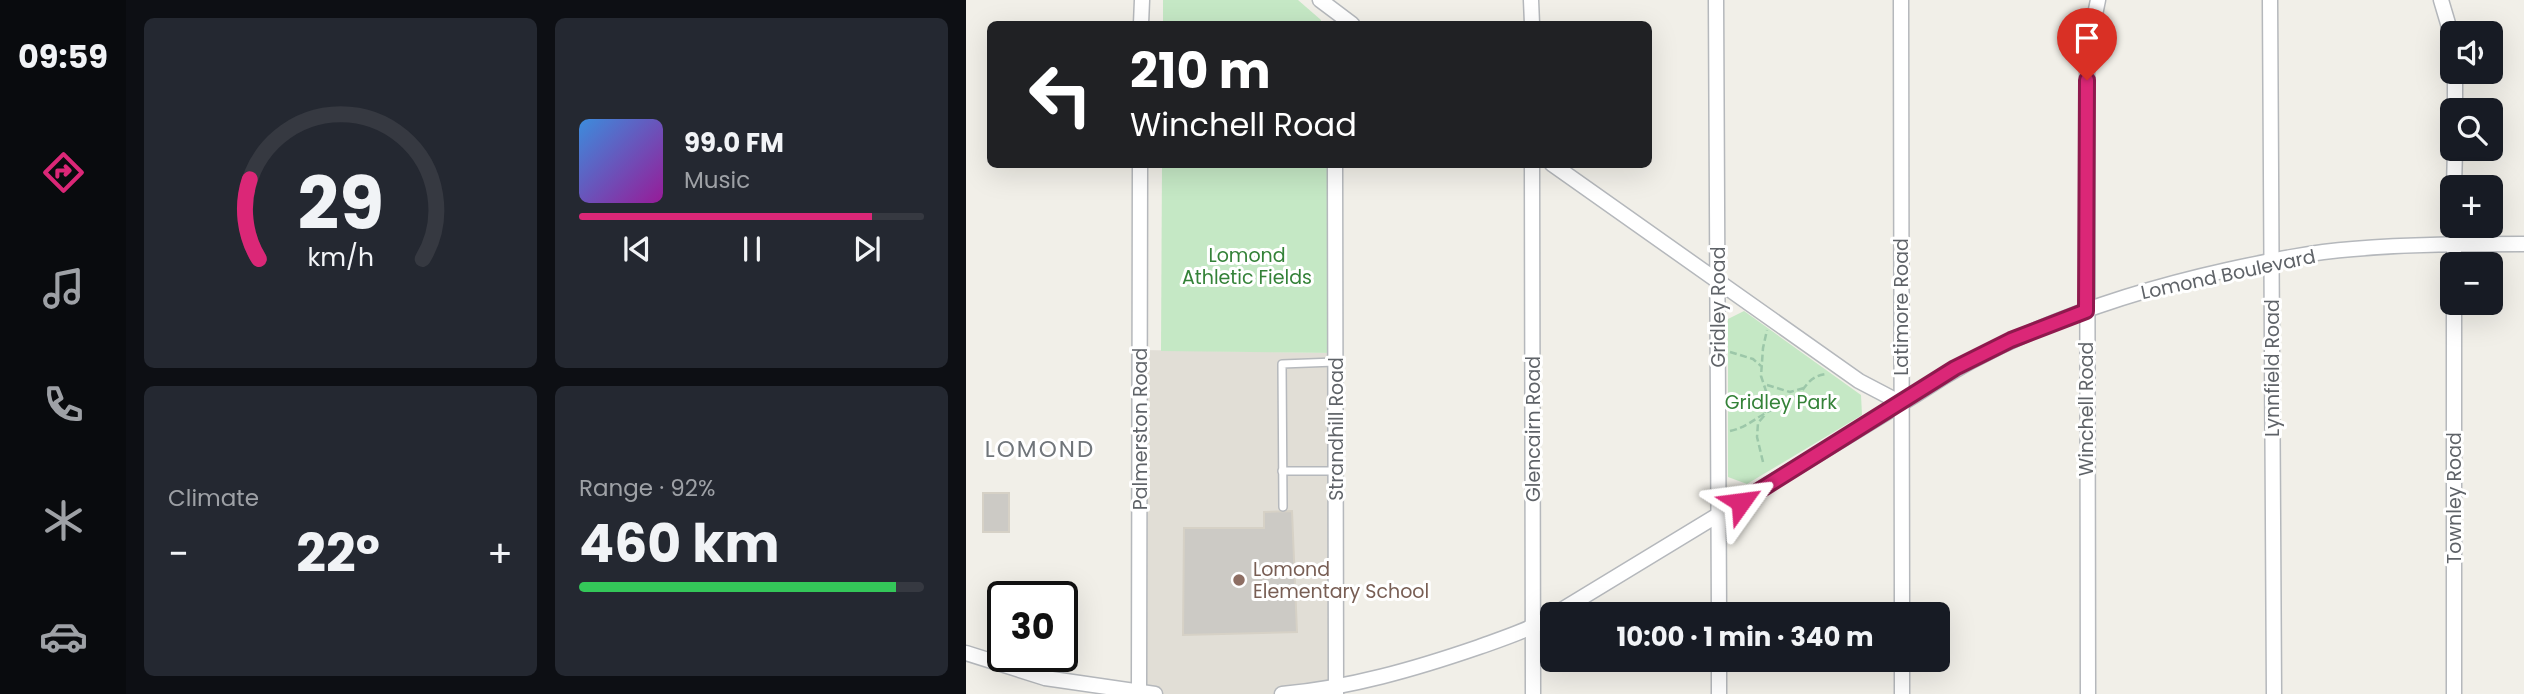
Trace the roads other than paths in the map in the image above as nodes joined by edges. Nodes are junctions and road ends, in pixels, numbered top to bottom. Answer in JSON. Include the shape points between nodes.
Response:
{"nodes":[{"id":1,"x":1142,"y":0,"type":"edge"},
{"id":2,"x":1320,"y":0,"type":"edge"},
{"id":3,"x":1531,"y":0,"type":"edge"},
{"id":4,"x":1716,"y":0,"type":"edge"},
{"id":5,"x":1901,"y":0,"type":"edge"},
{"id":6,"x":2098,"y":0,"type":"edge"},
{"id":7,"x":2270,"y":0,"type":"edge"},
{"id":8,"x":2441,"y":0,"type":"edge"},
{"id":9,"x":1335,"y":18,"type":"edge"},
{"id":10,"x":1141,"y":21,"type":"edge"},
{"id":11,"x":1532,"y":21,"type":"edge"},
{"id":12,"x":2447,"y":21,"type":"edge"},
{"id":13,"x":1140,"y":168,"type":"edge"},
{"id":14,"x":1335,"y":168,"type":"edge"},
{"id":15,"x":1532,"y":168,"type":"edge"},
{"id":16,"x":1558,"y":168,"type":"edge"},
{"id":17,"x":2454,"y":238,"type":"edge"},
{"id":18,"x":2454,"y":244,"type":"junction"},
{"id":19,"x":2524,"y":244,"type":"edge"},
{"id":20,"x":2454,"y":252,"type":"edge"},
{"id":21,"x":2272,"y":260,"type":"junction"},
{"id":22,"x":1717,"y":280,"type":"junction"},
{"id":23,"x":2086,"y":311,"type":"junction"},
{"id":24,"x":2454,"y":315,"type":"edge"},
{"id":25,"x":1336,"y":362,"type":"junction"},
{"id":26,"x":1901,"y":403,"type":"junction"},
{"id":27,"x":1282,"y":471,"type":"junction"},
{"id":28,"x":1336,"y":471,"type":"junction"},
{"id":29,"x":1283,"y":508,"type":"dead end"},
{"id":30,"x":1718,"y":515,"type":"junction"},
{"id":31,"x":1575,"y":602,"type":"edge"},
{"id":32,"x":1719,"y":602,"type":"edge"},
{"id":33,"x":1902,"y":602,"type":"edge"},
{"id":34,"x":1540,"y":623,"type":"edge"},
{"id":35,"x":1533,"y":627,"type":"junction"},
{"id":36,"x":966,"y":653,"type":"edge"},
{"id":37,"x":1719,"y":672,"type":"edge"},
{"id":38,"x":1902,"y":672,"type":"edge"},
{"id":39,"x":1336,"y":691,"type":"edge"},
{"id":40,"x":1139,"y":693,"type":"edge"},
{"id":41,"x":1154,"y":694,"type":"edge"},
{"id":42,"x":1282,"y":694,"type":"edge"},
{"id":43,"x":1534,"y":694,"type":"edge"},
{"id":44,"x":1719,"y":694,"type":"edge"},
{"id":45,"x":1902,"y":694,"type":"edge"},
{"id":46,"x":2088,"y":694,"type":"edge"},
{"id":47,"x":2274,"y":694,"type":"edge"},
{"id":48,"x":2454,"y":694,"type":"edge"}],
"edges":[{"from":1,"to":10,"type":"street"},
{"from":2,"to":9,"type":"street"},
{"from":3,"to":11,"type":"street"},
{"from":4,"to":22,"type":"street","name":"Gridley Road"},
{"from":5,"to":26,"type":"street","name":"Latimore Road"},
{"from":6,"to":23,"type":"street","name":"Winchell Road","via":[[2087,53]]},
{"from":7,"to":21,"type":"street","name":"Lynnfield Road"},
{"from":8,"to":12,"type":"street"},
{"from":13,"to":40,"type":"street","name":"Palmerston Road"},
{"from":14,"to":25,"type":"street","name":"Strandhill Road"},
{"from":15,"to":35,"type":"street","name":"Glencairn Road"},
{"from":16,"to":22,"type":"street"},
{"from":17,"to":18,"type":"street"},
{"from":18,"to":19,"type":"street","name":"Lomond Boulevard"},
{"from":18,"to":20,"type":"street"},
{"from":18,"to":21,"type":"street","name":"Lomond Boulevard","via":[[2351,249]]},
{"from":21,"to":23,"type":"street","name":"Lomond Boulevard","via":[[2165,284]]},
{"from":21,"to":47,"type":"street","name":"Lynnfield Road"},
{"from":22,"to":26,"type":"street","via":[[1859,381]]},
{"from":22,"to":30,"type":"street","name":"Gridley Road"},
{"from":23,"to":26,"type":"street","name":"Lomond Boulevard","via":[[2011,340],[1955,368]]},
{"from":23,"to":46,"type":"street","name":"Winchell Road"},
{"from":24,"to":48,"type":"street","name":"Townley Road"},
{"from":25,"to":27,"type":"lane","via":[[1282,364]]},
{"from":25,"to":28,"type":"street","name":"Strandhill Road"},
{"from":26,"to":30,"type":"street","name":"Lomond Boulevard"},
{"from":26,"to":33,"type":"street","name":"Latimore Road"},
{"from":27,"to":28,"type":"lane"},
{"from":27,"to":29,"type":"lane"},
{"from":28,"to":39,"type":"street","name":"Strandhill Road"},
{"from":30,"to":31,"type":"street","name":"Lomond Boulevard"},
{"from":30,"to":32,"type":"street","name":"Gridley Road"},
{"from":34,"to":35,"type":"street","name":"Lomond Boulevard"},
{"from":35,"to":39,"type":"street","name":"Lomond Boulevard"},
{"from":35,"to":43,"type":"street","name":"Glencairn Road"},
{"from":36,"to":40,"type":"street","via":[[1045,678]]},
{"from":37,"to":44,"type":"street"},
{"from":38,"to":45,"type":"street"},
{"from":39,"to":42,"type":"street","name":"Lomond Boulevard"},
{"from":40,"to":41,"type":"street"}]}
